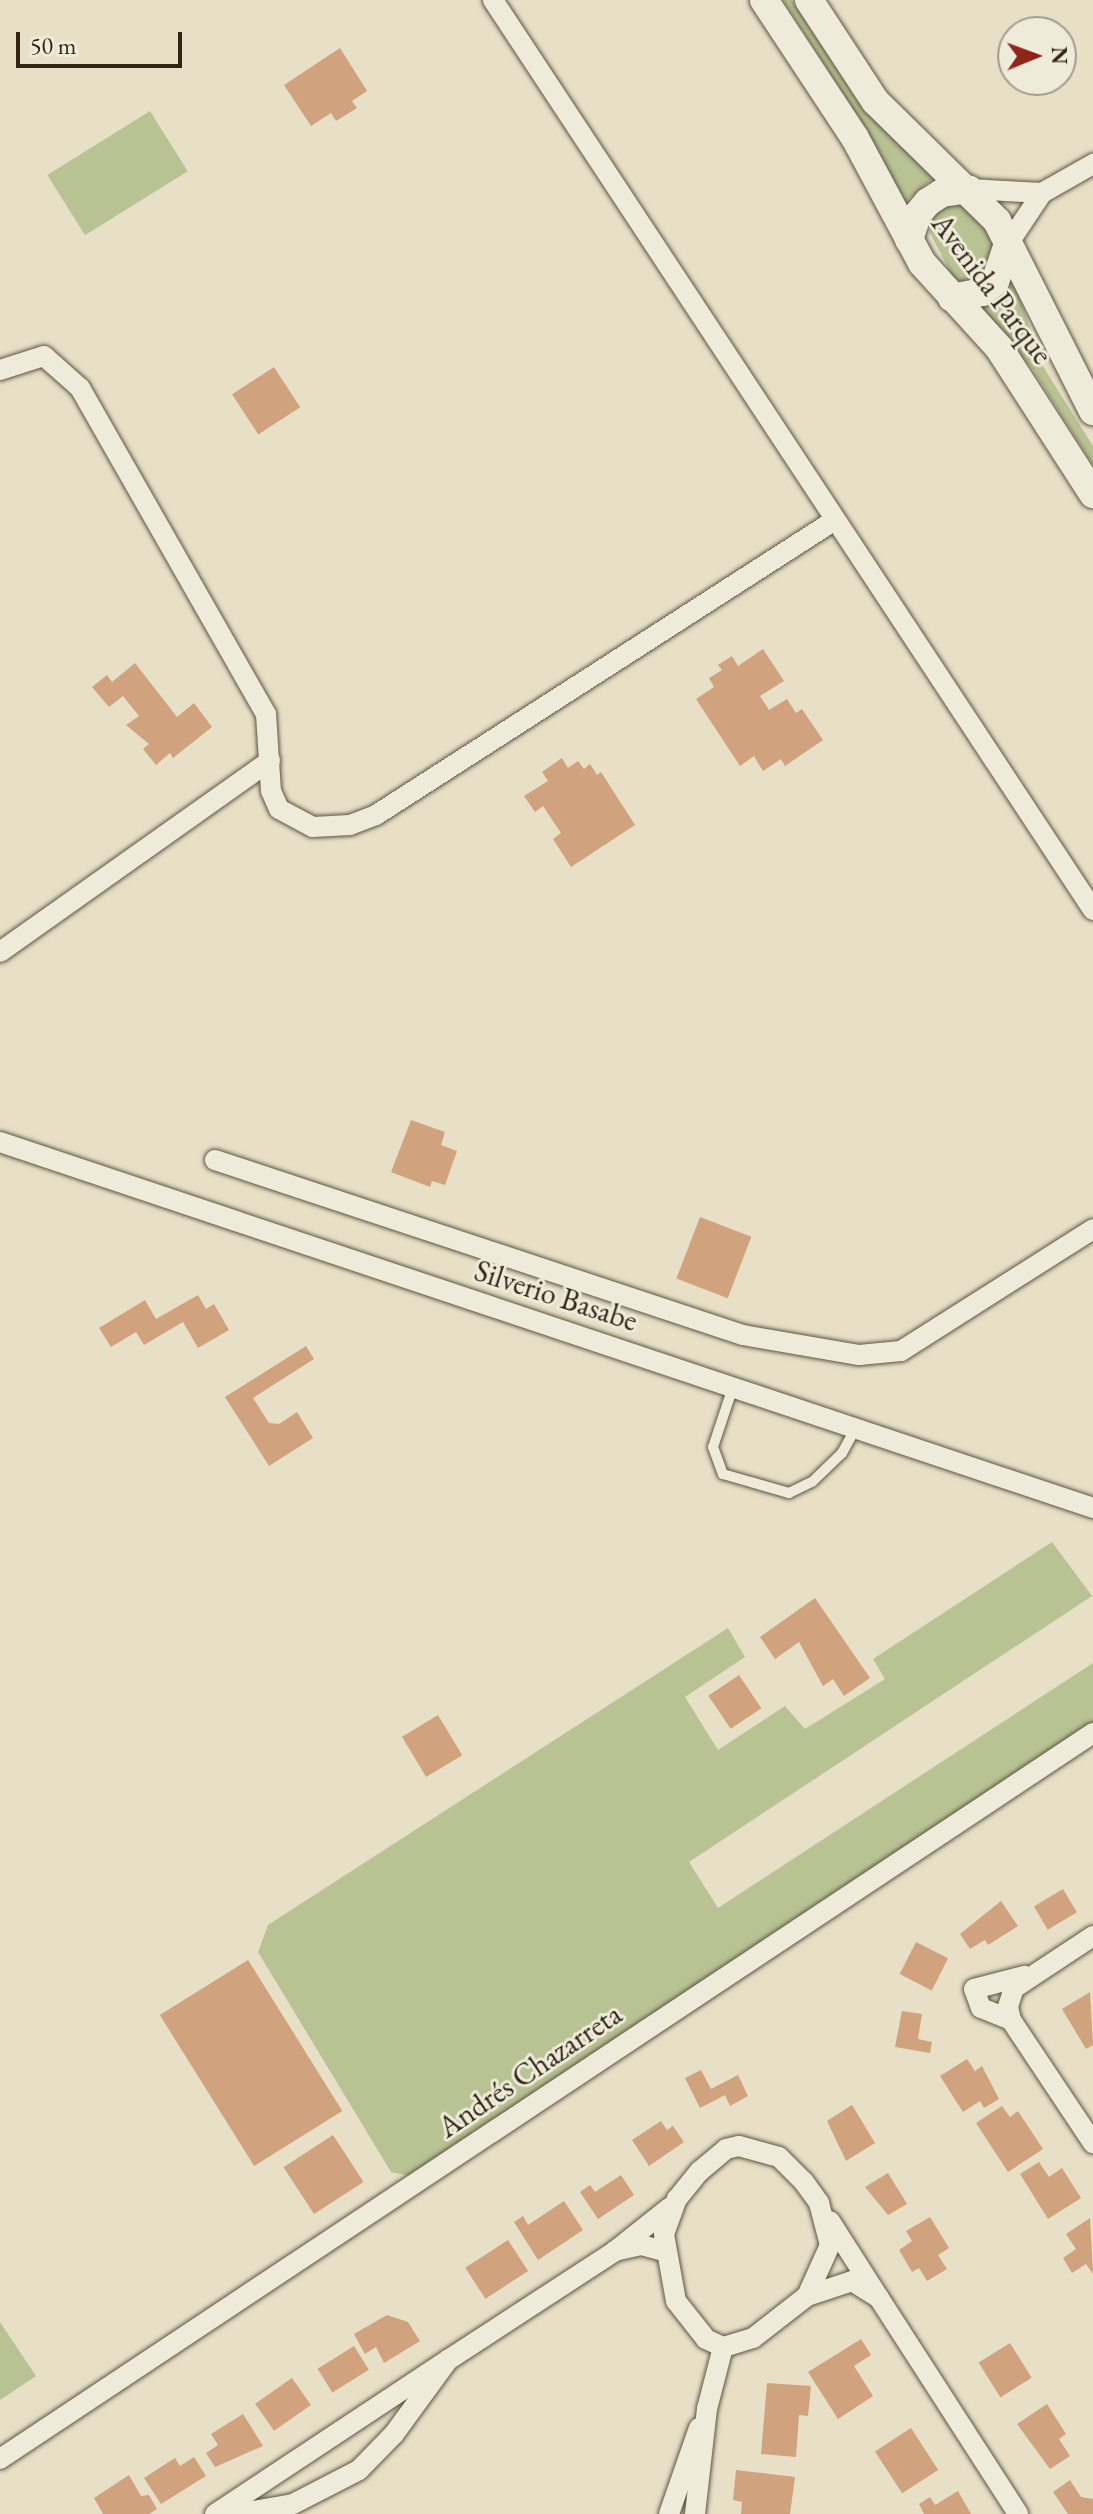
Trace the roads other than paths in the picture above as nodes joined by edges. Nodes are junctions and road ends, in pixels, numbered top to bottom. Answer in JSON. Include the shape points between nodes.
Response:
{"nodes":[{"id":1,"x":493,"y":0,"type":"edge"},
{"id":2,"x":764,"y":0,"type":"edge"},
{"id":3,"x":809,"y":0,"type":"edge"},
{"id":4,"x":1093,"y":164,"type":"edge"},
{"id":5,"x":969,"y":189,"type":"junction"},
{"id":6,"x":1042,"y":193,"type":"junction"},
{"id":7,"x":909,"y":240,"type":"junction"},
{"id":8,"x":1008,"y":244,"type":"junction"},
{"id":9,"x":952,"y":298,"type":"junction"},
{"id":10,"x":0,"y":370,"type":"edge"},
{"id":11,"x":1093,"y":411,"type":"edge"},
{"id":12,"x":1093,"y":494,"type":"edge"},
{"id":13,"x":835,"y":520,"type":"junction"},
{"id":14,"x":270,"y":761,"type":"junction"},
{"id":15,"x":1093,"y":910,"type":"edge"},
{"id":16,"x":0,"y":952,"type":"edge"},
{"id":17,"x":0,"y":1142,"type":"edge"},
{"id":18,"x":215,"y":1160,"type":"dead end"},
{"id":19,"x":1093,"y":1229,"type":"edge"},
{"id":20,"x":733,"y":1387,"type":"junction"},
{"id":21,"x":856,"y":1428,"type":"junction"},
{"id":22,"x":1093,"y":1508,"type":"edge"},
{"id":23,"x":1093,"y":1733,"type":"edge"},
{"id":24,"x":1093,"y":1936,"type":"edge"},
{"id":25,"x":1035,"y":1972,"type":"junction"},
{"id":26,"x":1011,"y":2020,"type":"junction"},
{"id":27,"x":1093,"y":2143,"type":"edge"},
{"id":28,"x":677,"y":2199,"type":"junction"},
{"id":29,"x":819,"y":2203,"type":"junction"},
{"id":30,"x":615,"y":2251,"type":"junction"},
{"id":31,"x":664,"y":2251,"type":"junction"},
{"id":32,"x":807,"y":2296,"type":"junction"},
{"id":33,"x":879,"y":2298,"type":"junction"},
{"id":34,"x":723,"y":2347,"type":"junction"},
{"id":35,"x":448,"y":2360,"type":"junction"},
{"id":36,"x":707,"y":2409,"type":"junction"},
{"id":37,"x":0,"y":2459,"type":"edge"},
{"id":38,"x":215,"y":2514,"type":"edge"},
{"id":39,"x":236,"y":2514,"type":"edge"},
{"id":40,"x":669,"y":2514,"type":"edge"},
{"id":41,"x":695,"y":2514,"type":"edge"},
{"id":42,"x":1018,"y":2514,"type":"edge"}],
"edges":[{"from":1,"to":13,"type":"street"},
{"from":2,"to":7,"type":"street","name":"Avenida Parque","via":[[855,138]]},
{"from":3,"to":5,"type":"street","name":"Avenida Parque","via":[[875,101]]},
{"from":4,"to":6,"type":"street"},
{"from":5,"to":6,"type":"street"},
{"from":5,"to":7,"type":"street","via":[[942,193],[928,202]]},
{"from":5,"to":8,"type":"street","name":"Avenida Parque","via":[[997,221]]},
{"from":6,"to":8,"type":"street"},
{"from":7,"to":9,"type":"street","name":"Avenida Parque"},
{"from":8,"to":9,"type":"street","via":[[995,282],[982,292]]},
{"from":8,"to":11,"type":"street","name":"Avenida Parque"},
{"from":9,"to":12,"type":"street","name":"Avenida Parque","via":[[999,348]]},
{"from":10,"to":14,"type":"street","via":[[44,356],[80,388],[250,682],[266,714]]},
{"from":13,"to":14,"type":"street","via":[[376,815],[336,827],[297,820],[275,800]]},
{"from":13,"to":15,"type":"street"},
{"from":14,"to":16,"type":"street"},
{"from":17,"to":20,"type":"street","name":"Silverio Basabe"},
{"from":18,"to":19,"type":"street","via":[[743,1335],[859,1355],[901,1351]]},
{"from":20,"to":21,"type":"street","name":"Silverio Basabe"},
{"from":20,"to":21,"type":"lane","via":[[713,1447],[723,1474],[789,1493],[812,1482],[842,1453]]},
{"from":21,"to":22,"type":"street","name":"Silverio Basabe"},
{"from":23,"to":37,"type":"street","name":"Andrés Chazarreta"},
{"from":24,"to":25,"type":"street"},
{"from":25,"to":26,"type":"street","via":[[1009,1994]]},
{"from":25,"to":26,"type":"street","via":[[974,1989],[981,2008]]},
{"from":26,"to":27,"type":"street"},
{"from":28,"to":29,"type":"street","via":[[712,2158],[739,2146],[779,2157]]},
{"from":28,"to":30,"type":"street","via":[[649,2228]]},
{"from":28,"to":31,"type":"street","via":[[667,2219]]},
{"from":29,"to":32,"type":"street","via":[[830,2245]]},
{"from":29,"to":33,"type":"street"},
{"from":30,"to":31,"type":"street","via":[[641,2245]]},
{"from":30,"to":35,"type":"street"},
{"from":31,"to":34,"type":"street","via":[[669,2283],[687,2319],[706,2339]]},
{"from":32,"to":33,"type":"street","via":[[852,2281]]},
{"from":32,"to":34,"type":"street","via":[[767,2329]]},
{"from":33,"to":42,"type":"street"},
{"from":34,"to":36,"type":"street"},
{"from":35,"to":38,"type":"street"},
{"from":35,"to":39,"type":"street","via":[[394,2434],[359,2470],[293,2504]]},
{"from":36,"to":40,"type":"street"},
{"from":36,"to":41,"type":"street"}]}
